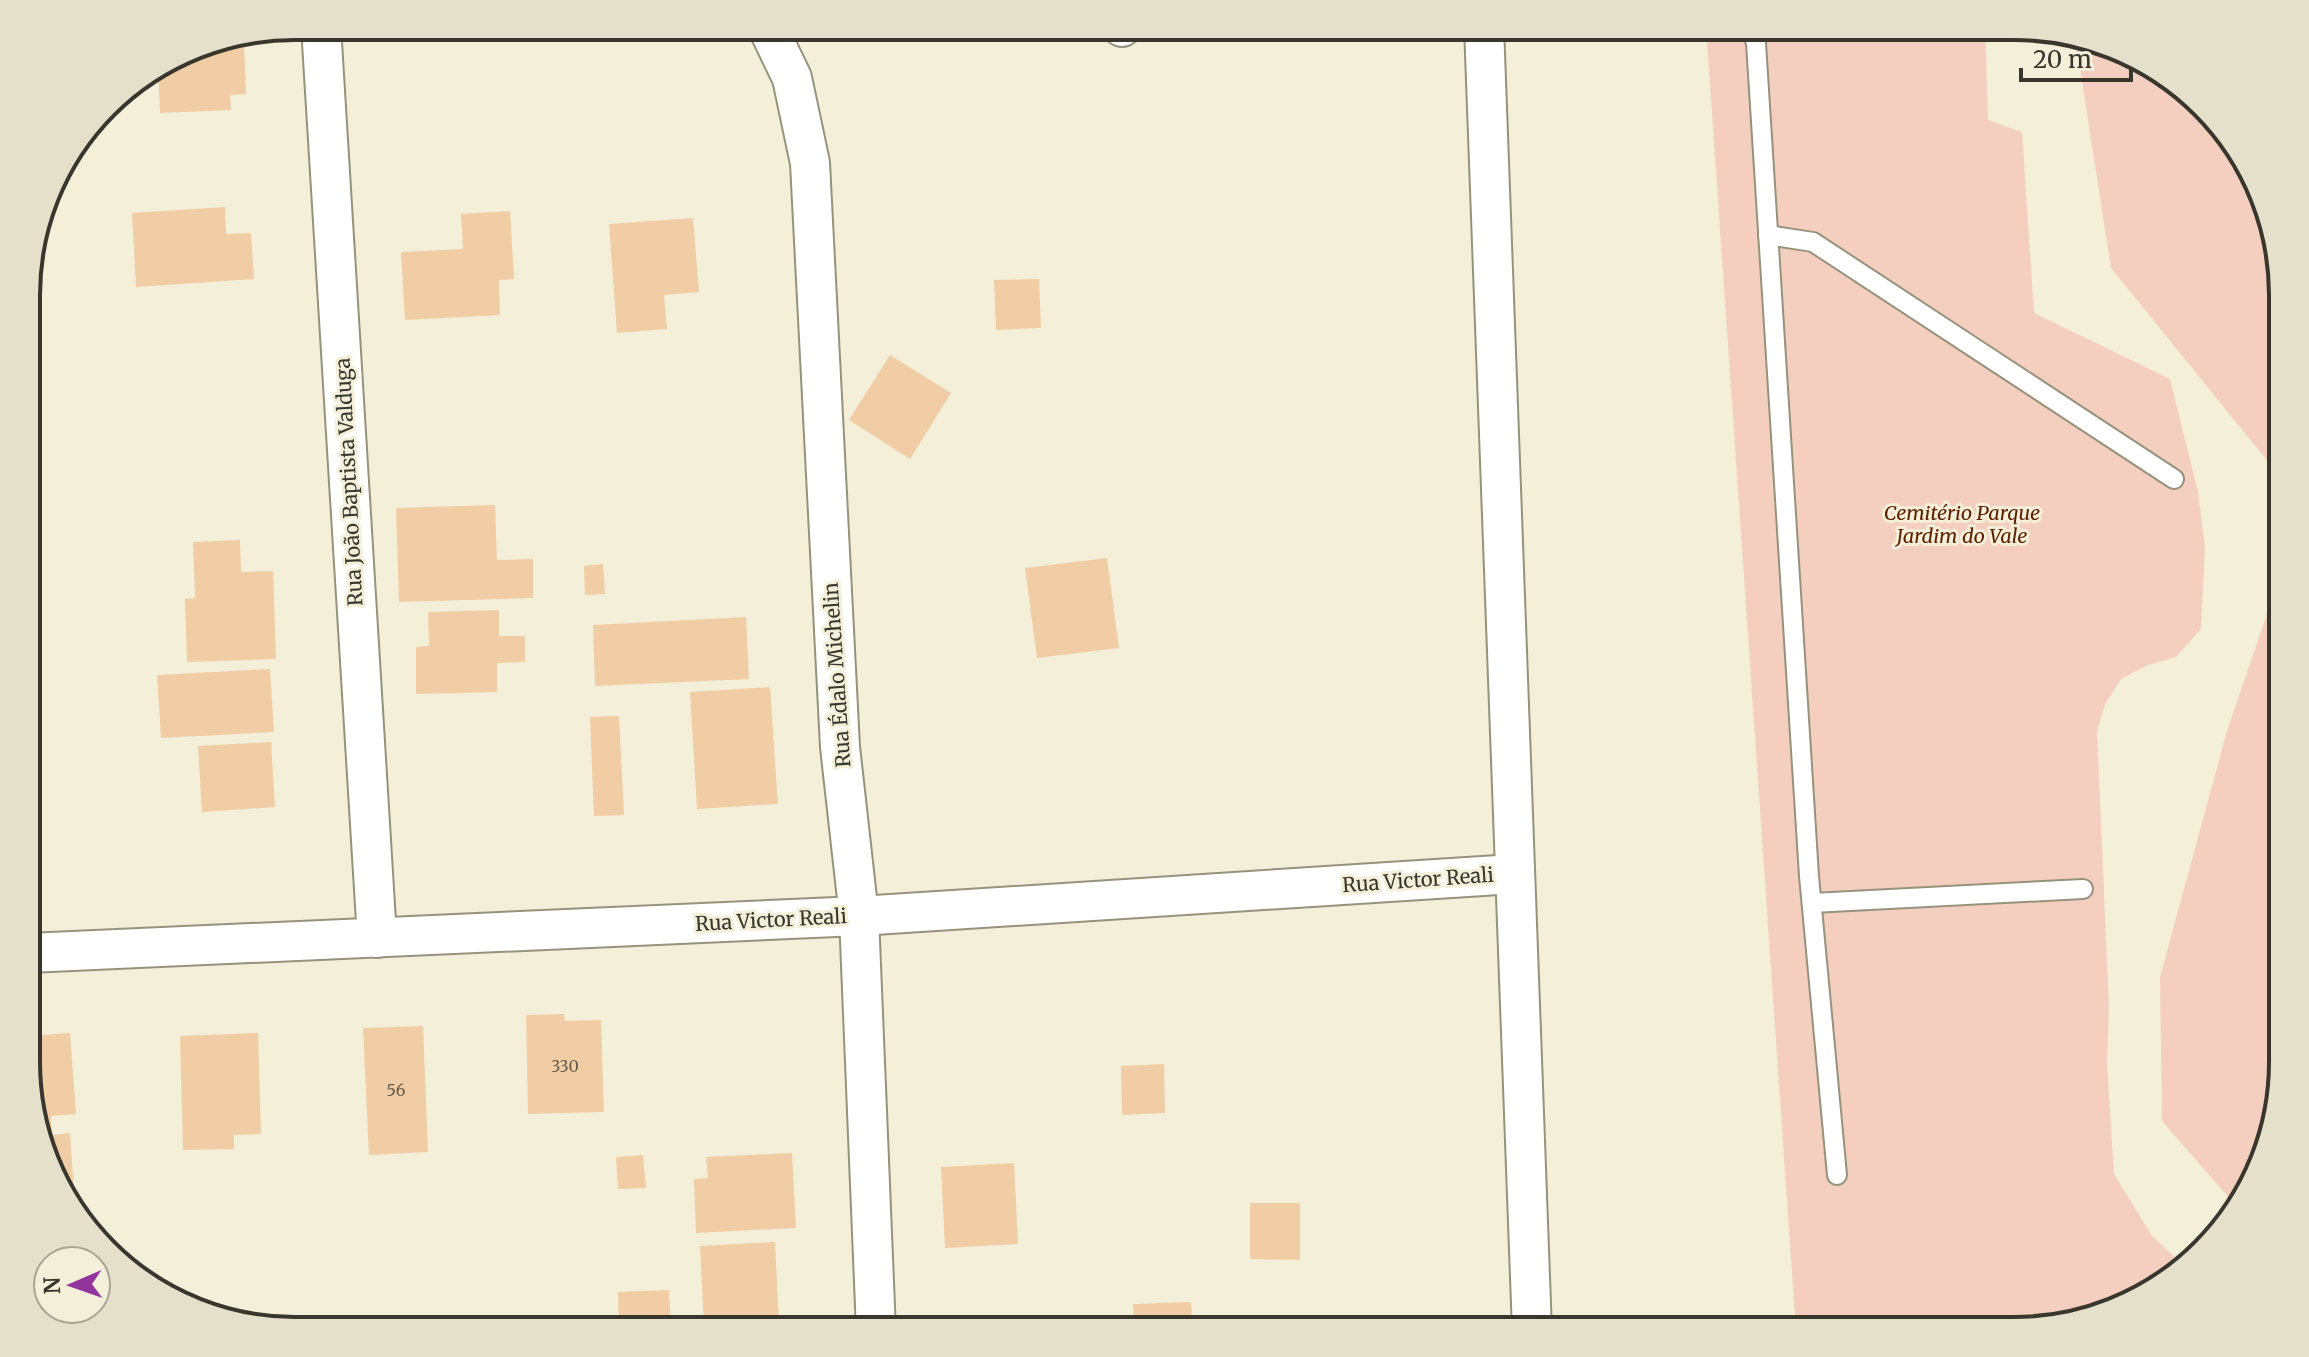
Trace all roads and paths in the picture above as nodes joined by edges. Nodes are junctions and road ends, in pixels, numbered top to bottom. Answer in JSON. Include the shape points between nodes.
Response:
{"nodes":[{"id":1,"x":322,"y":40,"type":"edge"},
{"id":2,"x":774,"y":40,"type":"edge"},
{"id":3,"x":1484,"y":40,"type":"edge"},
{"id":4,"x":1755,"y":40,"type":"edge"},
{"id":5,"x":1768,"y":235,"type":"junction"},
{"id":6,"x":2174,"y":479,"type":"dead end"},
{"id":7,"x":1514,"y":874,"type":"junction"},
{"id":8,"x":2083,"y":889,"type":"dead end"},
{"id":9,"x":1812,"y":903,"type":"junction"},
{"id":10,"x":859,"y":916,"type":"junction"},
{"id":11,"x":377,"y":938,"type":"junction"},
{"id":12,"x":40,"y":952,"type":"edge"},
{"id":13,"x":1837,"y":1175,"type":"dead end"},
{"id":14,"x":1531,"y":1316,"type":"edge"},
{"id":15,"x":875,"y":1317,"type":"edge"}],
"edges":[{"from":1,"to":11,"type":"street","name":"Rua João Baptista Valduga"},
{"from":2,"to":10,"type":"street","name":"Rua Édalo Michelin","via":[[792,78],[810,163],[840,747]]},
{"from":3,"to":7,"type":"street"},
{"from":4,"to":5,"type":"lane"},
{"from":5,"to":6,"type":"lane","via":[[1813,242]]},
{"from":5,"to":9,"type":"lane"},
{"from":7,"to":10,"type":"street","name":"Rua Victor Reali"},
{"from":7,"to":14,"type":"street"},
{"from":8,"to":9,"type":"lane"},
{"from":9,"to":13,"type":"lane"},
{"from":10,"to":11,"type":"street","name":"Rua Victor Reali"},
{"from":10,"to":15,"type":"street","name":"Rua Édalo Michelin"},
{"from":11,"to":12,"type":"street","name":"Rua Victor Reali"}]}
